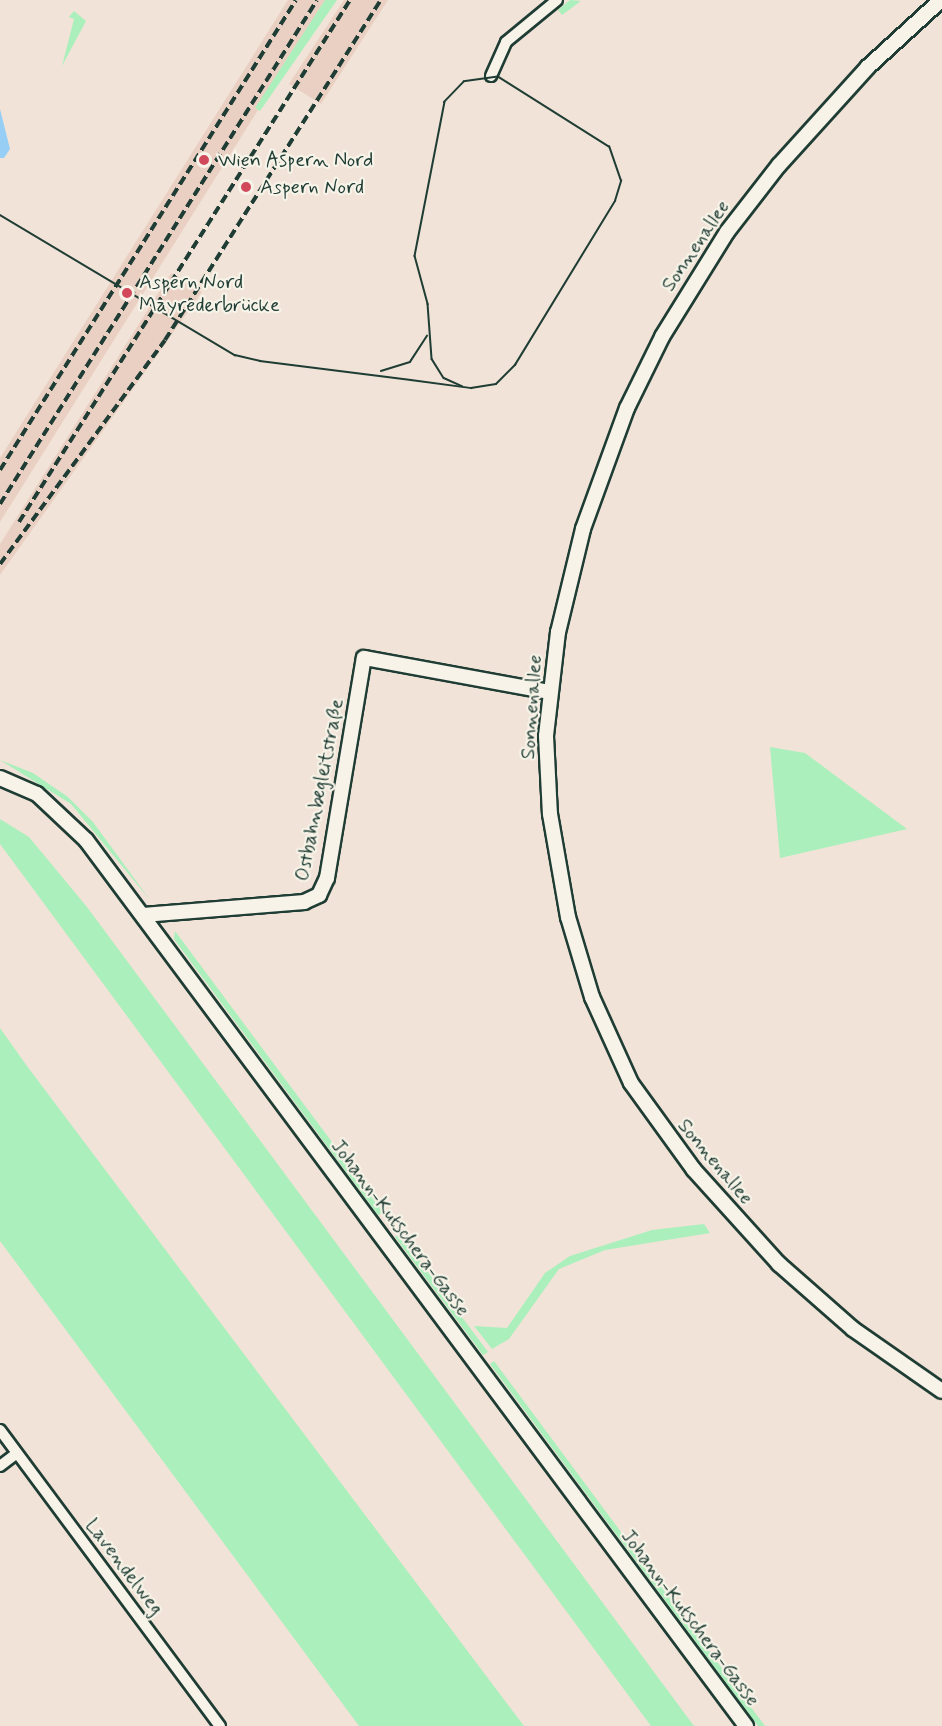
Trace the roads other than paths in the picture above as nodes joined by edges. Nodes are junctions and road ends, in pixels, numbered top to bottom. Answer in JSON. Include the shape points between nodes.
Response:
{"nodes":[{"id":1,"x":557,"y":0,"type":"edge"},
{"id":2,"x":941,"y":0,"type":"edge"},
{"id":3,"x":490,"y":76,"type":"dead end"},
{"id":4,"x":549,"y":692,"type":"junction"},
{"id":5,"x":0,"y":778,"type":"edge"},
{"id":6,"x":143,"y":915,"type":"junction"},
{"id":7,"x":942,"y":1391,"type":"edge"},
{"id":8,"x":0,"y":1430,"type":"edge"},
{"id":9,"x":17,"y":1453,"type":"junction"},
{"id":10,"x":0,"y":1466,"type":"edge"},
{"id":11,"x":219,"y":1726,"type":"edge"},
{"id":12,"x":746,"y":1726,"type":"edge"}],
"edges":[{"from":1,"to":3,"type":"street","via":[[506,42]]},
{"from":2,"to":4,"type":"street","name":"Sonnenallee","via":[[868,67],[779,165],[675,312],[627,408],[590,507]]},
{"from":4,"to":6,"type":"street","name":"Ostbahnbegleitstraße","via":[[364,658],[327,878],[319,895],[304,902]]},
{"from":4,"to":7,"type":"street","name":"Sonnenallee","via":[[547,769],[558,875],[580,963],[631,1083],[694,1170],[778,1264],[853,1329]]},
{"from":5,"to":6,"type":"street","name":"Johann-Kutschera-Gasse","via":[[37,794],[64,815]]},
{"from":6,"to":12,"type":"street","name":"Johann-Kutschera-Gasse"},
{"from":8,"to":9,"type":"street","name":"Lavendelweg"},
{"from":9,"to":10,"type":"street"},
{"from":9,"to":11,"type":"street","name":"Lavendelweg"}]}
